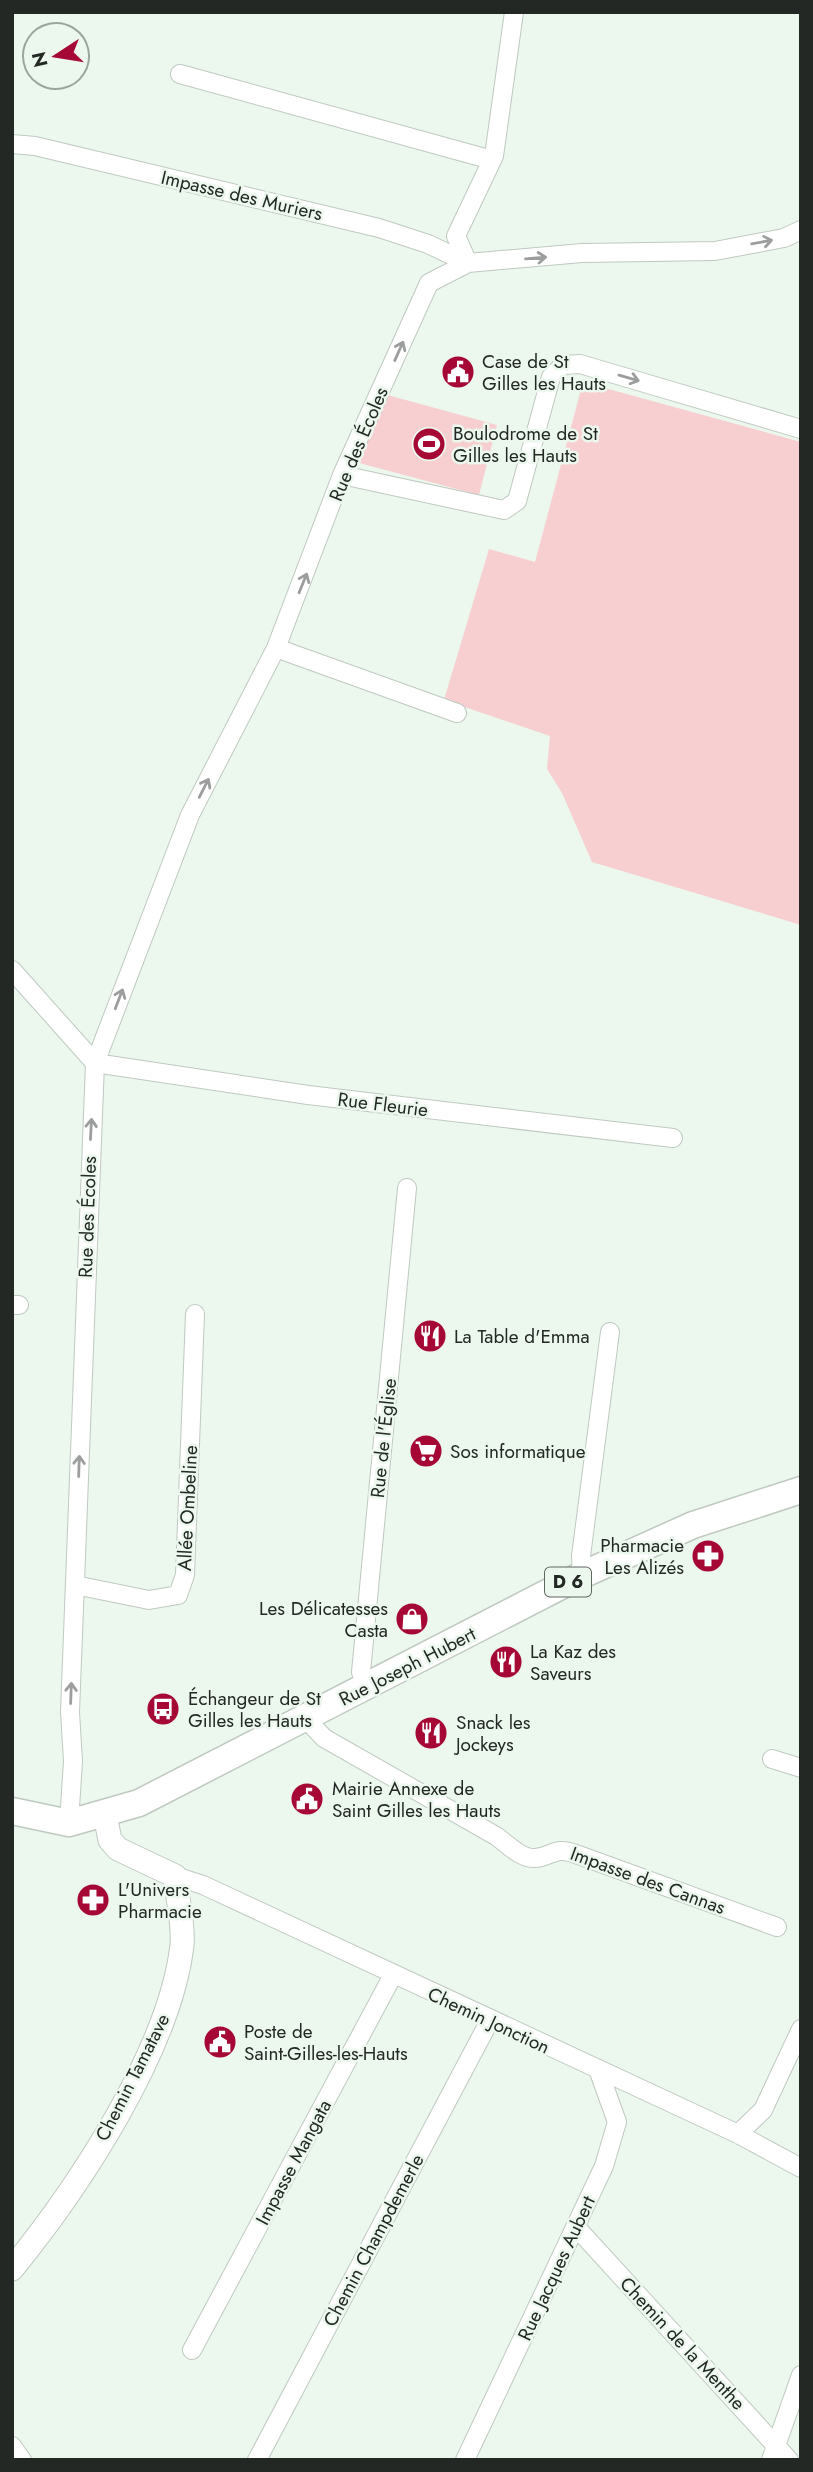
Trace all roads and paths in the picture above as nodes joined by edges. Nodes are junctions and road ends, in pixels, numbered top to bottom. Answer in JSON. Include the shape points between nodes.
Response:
{"nodes":[{"id":1,"x":514,"y":15,"type":"edge"},
{"id":2,"x":180,"y":74,"type":"dead end"},
{"id":3,"x":12,"y":144,"type":"edge"},
{"id":4,"x":492,"y":160,"type":"junction"},
{"id":5,"x":801,"y":230,"type":"edge"},
{"id":6,"x":468,"y":263,"type":"junction"},
{"id":7,"x":801,"y":429,"type":"edge"},
{"id":8,"x":342,"y":475,"type":"junction"},
{"id":9,"x":276,"y":648,"type":"junction"},
{"id":10,"x":457,"y":713,"type":"dead end"},
{"id":11,"x":12,"y":970,"type":"edge"},
{"id":12,"x":94,"y":1063,"type":"junction"},
{"id":13,"x":673,"y":1138,"type":"dead end"},
{"id":14,"x":407,"y":1188,"type":"dead end"},
{"id":15,"x":195,"y":1314,"type":"dead end"},
{"id":16,"x":610,"y":1332,"type":"dead end"},
{"id":17,"x":801,"y":1490,"type":"edge"},
{"id":18,"x":582,"y":1575,"type":"junction"},
{"id":19,"x":75,"y":1585,"type":"junction"},
{"id":20,"x":367,"y":1688,"type":"junction"},
{"id":21,"x":306,"y":1719,"type":"junction"},
{"id":22,"x":772,"y":1759,"type":"dead end"},
{"id":23,"x":801,"y":1768,"type":"edge"},
{"id":24,"x":12,"y":1811,"type":"edge"},
{"id":25,"x":105,"y":1815,"type":"junction"},
{"id":26,"x":69,"y":1823,"type":"junction"},
{"id":27,"x":174,"y":1876,"type":"junction"},
{"id":28,"x":777,"y":1927,"type":"dead end"},
{"id":29,"x":393,"y":1975,"type":"junction"},
{"id":30,"x":490,"y":2020,"type":"junction"},
{"id":31,"x":801,"y":2029,"type":"edge"},
{"id":32,"x":599,"y":2072,"type":"junction"},
{"id":33,"x":738,"y":2134,"type":"junction"},
{"id":34,"x":801,"y":2168,"type":"edge"},
{"id":35,"x":576,"y":2227,"type":"junction"},
{"id":36,"x":13,"y":2268,"type":"edge"},
{"id":37,"x":192,"y":2350,"type":"dead end"},
{"id":38,"x":801,"y":2375,"type":"edge"},
{"id":39,"x":12,"y":2446,"type":"edge"},
{"id":40,"x":773,"y":2452,"type":"edge"},
{"id":41,"x":22,"y":2460,"type":"edge"},
{"id":42,"x":257,"y":2460,"type":"edge"},
{"id":43,"x":465,"y":2460,"type":"edge"},
{"id":44,"x":789,"y":2460,"type":"edge"}],
"edges":[{"from":1,"to":4,"type":"street"},
{"from":2,"to":4,"type":"street"},
{"from":3,"to":6,"type":"street","name":"Impasse des Muriers","via":[[379,228]]},
{"from":4,"to":6,"type":"street","via":[[456,236]]},
{"from":6,"to":5,"type":"street","name":"Rue des Écoles","one_way":true,"via":[[582,253],[715,251],[784,238]]},
{"from":8,"to":6,"type":"street","name":"Rue des Écoles","one_way":true,"via":[[429,283]]},
{"from":8,"to":7,"type":"street","one_way":true,"via":[[504,510],[517,501],[551,377],[563,365],[580,364]]},
{"from":9,"to":8,"type":"street","name":"Rue des Écoles","one_way":true},
{"from":9,"to":10,"type":"street"},
{"from":12,"to":9,"type":"street","name":"Rue des Écoles","one_way":true,"via":[[190,815]]},
{"from":11,"to":12,"type":"street"},
{"from":12,"to":13,"type":"street","name":"Rue Fleurie"},
{"from":19,"to":12,"type":"street","name":"Rue des Écoles","one_way":true},
{"from":14,"to":20,"type":"street","name":"Rue de l'Église","via":[[361,1672]]},
{"from":15,"to":19,"type":"street","name":"Allée Ombeline","via":[[185,1575],[178,1595],[149,1600]]},
{"from":16,"to":18,"type":"street"},
{"from":17,"to":18,"type":"main road","name":"Rue Joseph Hubert","number":"D 6","via":[[693,1525]]},
{"from":18,"to":20,"type":"main road","name":"Rue Joseph Hubert","number":"D 6"},
{"from":26,"to":19,"type":"street","name":"Rue des Écoles","one_way":true},
{"from":20,"to":21,"type":"main road","name":"Rue Joseph Hubert","number":"D 6"},
{"from":21,"to":25,"type":"main road","name":"Rue Joseph Hubert","number":"D 6","via":[[139,1803]]},
{"from":21,"to":28,"type":"street","name":"Impasse des Cannas","via":[[324,1738],[522,1855],[532,1859],[559,1849]]},
{"from":22,"to":23,"type":"street"},
{"from":24,"to":26,"type":"main road","name":"Rue Joseph Hubert","number":"D 6"},
{"from":25,"to":26,"type":"main road","name":"Rue Joseph Hubert","number":"D 6"},
{"from":25,"to":27,"type":"street","via":[[110,1840],[118,1849]]},
{"from":27,"to":29,"type":"street","name":"Chemin Jonction","via":[[203,1885]]},
{"from":27,"to":36,"type":"street","name":"Chemin Tamatave","via":[[182,1942],[174,1988],[150,2049],[118,2113]]},
{"from":29,"to":30,"type":"street","name":"Chemin Jonction"},
{"from":29,"to":37,"type":"street","name":"Impasse Mangata"},
{"from":30,"to":32,"type":"street","name":"Chemin Jonction"},
{"from":30,"to":42,"type":"street","name":"Chemin Champdemerle"},
{"from":31,"to":33,"type":"street","via":[[763,2110]]},
{"from":32,"to":33,"type":"street","name":"Chemin Jonction"},
{"from":32,"to":35,"type":"street","name":"Rue Jacques Aubert","via":[[617,2122],[604,2166]]},
{"from":33,"to":34,"type":"street","name":"Chemin Jonction"},
{"from":35,"to":40,"type":"street","name":"Chemin de la Menthe"},
{"from":35,"to":43,"type":"street","name":"Rue Jacques Aubert"},
{"from":38,"to":40,"type":"street"},
{"from":39,"to":41,"type":"street"},
{"from":40,"to":44,"type":"street","name":"Chemin de la Menthe"}]}
